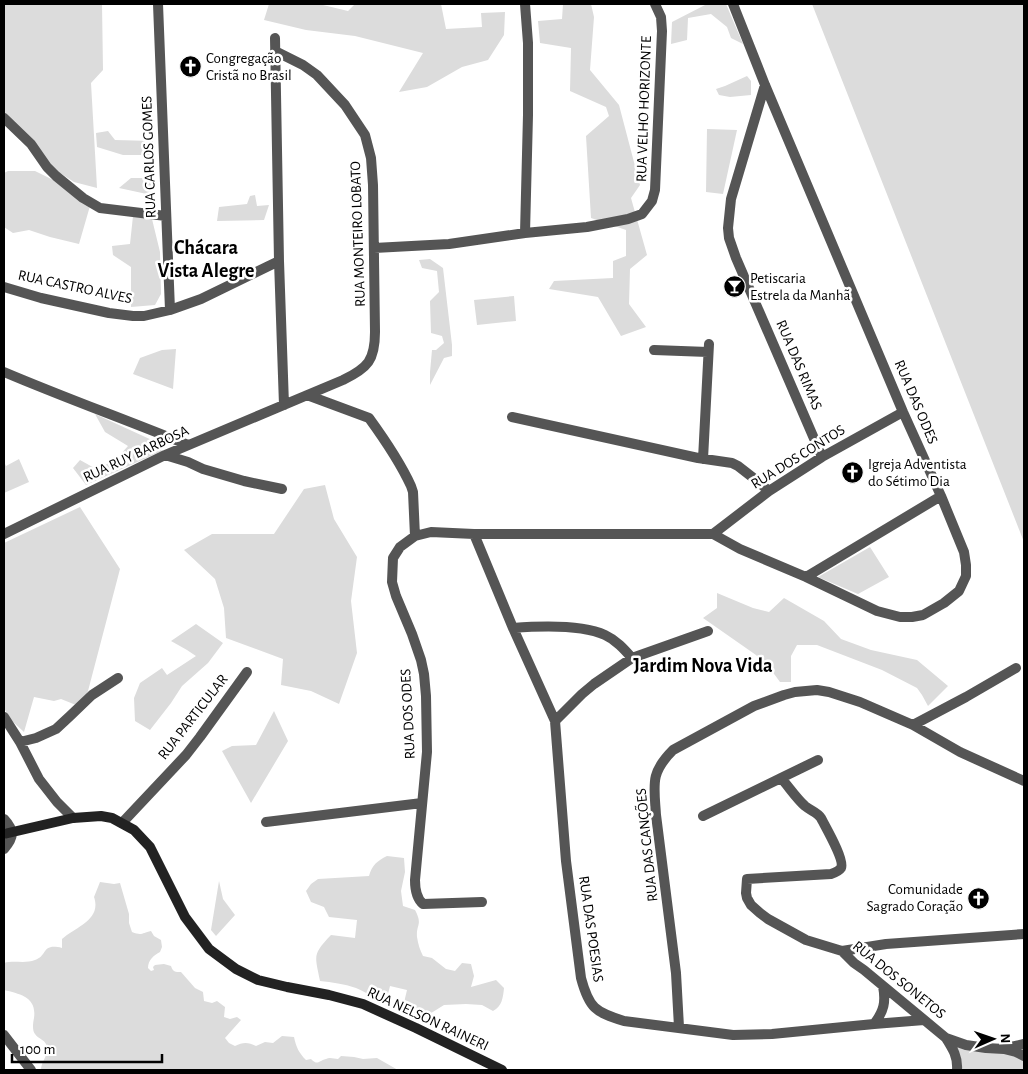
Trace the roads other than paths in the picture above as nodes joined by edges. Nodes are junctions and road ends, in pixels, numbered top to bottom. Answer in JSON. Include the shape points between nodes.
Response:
{"nodes":[{"id":1,"x":158,"y":4,"type":"edge"},
{"id":2,"x":525,"y":4,"type":"edge"},
{"id":3,"x":655,"y":4,"type":"edge"},
{"id":4,"x":733,"y":4,"type":"edge"},
{"id":5,"x":275,"y":38,"type":"dead end"},
{"id":6,"x":275,"y":51,"type":"junction"},
{"id":7,"x":764,"y":85,"type":"junction"},
{"id":8,"x":4,"y":118,"type":"edge"},
{"id":9,"x":166,"y":216,"type":"junction"},
{"id":10,"x":524,"y":233,"type":"junction"},
{"id":11,"x":374,"y":248,"type":"junction"},
{"id":12,"x":279,"y":261,"type":"junction"},
{"id":13,"x":4,"y":287,"type":"edge"},
{"id":14,"x":170,"y":310,"type":"junction"},
{"id":15,"x":654,"y":350,"type":"dead end"},
{"id":16,"x":4,"y":372,"type":"edge"},
{"id":17,"x":307,"y":394,"type":"junction"},
{"id":18,"x":284,"y":405,"type":"junction"},
{"id":19,"x":904,"y":412,"type":"junction"},
{"id":20,"x":512,"y":417,"type":"dead end"},
{"id":21,"x":188,"y":445,"type":"junction"},
{"id":22,"x":165,"y":456,"type":"junction"},
{"id":23,"x":822,"y":457,"type":"junction"},
{"id":24,"x":703,"y":459,"type":"junction"},
{"id":25,"x":282,"y":489,"type":"dead end"},
{"id":26,"x":770,"y":491,"type":"junction"},
{"id":27,"x":941,"y":496,"type":"junction"},
{"id":28,"x":4,"y":534,"type":"edge"},
{"id":29,"x":474,"y":534,"type":"junction"},
{"id":30,"x":713,"y":534,"type":"junction"},
{"id":31,"x":414,"y":536,"type":"junction"},
{"id":32,"x":806,"y":578,"type":"junction"},
{"id":33,"x":513,"y":628,"type":"junction"},
{"id":34,"x":708,"y":631,"type":"dead end"},
{"id":35,"x":632,"y":658,"type":"junction"},
{"id":36,"x":1016,"y":668,"type":"dead end"},
{"id":37,"x":246,"y":672,"type":"dead end"},
{"id":38,"x":118,"y":678,"type":"dead end"},
{"id":39,"x":4,"y":717,"type":"edge"},
{"id":40,"x":555,"y":720,"type":"junction"},
{"id":41,"x":914,"y":725,"type":"junction"},
{"id":42,"x":20,"y":742,"type":"junction"},
{"id":43,"x":818,"y":760,"type":"dead end"},
{"id":44,"x":781,"y":778,"type":"junction"},
{"id":45,"x":1024,"y":781,"type":"edge"},
{"id":46,"x":422,"y":803,"type":"junction"},
{"id":47,"x":702,"y":816,"type":"dead end"},
{"id":48,"x":73,"y":818,"type":"junction"},
{"id":49,"x":4,"y":819,"type":"edge"},
{"id":50,"x":266,"y":822,"type":"dead end"},
{"id":51,"x":122,"y":823,"type":"junction"},
{"id":52,"x":8,"y":833,"type":"edge"},
{"id":53,"x":4,"y":849,"type":"edge"},
{"id":54,"x":482,"y":902,"type":"dead end"},
{"id":55,"x":1024,"y":934,"type":"edge"},
{"id":56,"x":842,"y":951,"type":"junction"},
{"id":57,"x":884,"y":986,"type":"junction"},
{"id":58,"x":924,"y":1020,"type":"junction"},
{"id":59,"x":874,"y":1024,"type":"junction"},
{"id":60,"x":679,"y":1027,"type":"junction"},
{"id":61,"x":4,"y":1035,"type":"edge"},
{"id":62,"x":946,"y":1038,"type":"junction"},
{"id":63,"x":1024,"y":1044,"type":"edge"},
{"id":64,"x":1004,"y":1049,"type":"junction"},
{"id":65,"x":1024,"y":1056,"type":"edge"},
{"id":66,"x":31,"y":1070,"type":"edge"},
{"id":67,"x":502,"y":1070,"type":"edge"},
{"id":68,"x":957,"y":1070,"type":"edge"}],
"edges":[{"from":1,"to":9,"type":"street","name":"RUA CARLOS GOMES"},
{"from":2,"to":10,"type":"street","via":[[528,115]]},
{"from":3,"to":10,"type":"street","name":"RUA VELHO HORIZONTE","via":[[661,17],[662,31],[656,190],[652,201],[642,214],[628,219]]},
{"from":4,"to":7,"type":"street","name":"RUA DAS ODES"},
{"from":5,"to":6,"type":"street"},
{"from":6,"to":11,"type":"street","name":"RUA MONTEIRO LOBATO","via":[[317,75],[345,105],[365,134],[371,158]]},
{"from":6,"to":12,"type":"street"},
{"from":7,"to":19,"type":"street","name":"RUA DAS ODES"},
{"from":7,"to":23,"type":"street","name":"RUA DAS RIMAS","via":[[732,199],[728,238]]},
{"from":8,"to":9,"type":"street","via":[[31,144],[47,167],[83,198],[100,208]]},
{"from":9,"to":14,"type":"street","name":"RUA CARLOS GOMES"},
{"from":10,"to":11,"type":"street","name":"RUA VELHO HORIZONTE","via":[[449,244]]},
{"from":11,"to":17,"type":"street","name":"RUA MONTEIRO LOBATO","via":[[373,355],[353,375]]},
{"from":12,"to":14,"type":"street","name":"RUA CASTRO ALVES","via":[[201,300]]},
{"from":12,"to":18,"type":"street"},
{"from":13,"to":14,"type":"street","name":"RUA CASTRO ALVES","via":[[108,313],[144,316]]},
{"from":15,"to":24,"type":"street","via":[[708,348]]},
{"from":16,"to":21,"type":"street"},
{"from":17,"to":18,"type":"street","name":"RUA MONTEIRO LOBATO"},
{"from":17,"to":31,"type":"street","via":[[369,418],[393,452],[411,486]]},
{"from":18,"to":21,"type":"street","name":"RUA RUY BARBOSA"},
{"from":19,"to":23,"type":"street","name":"RUA DOS CONTOS"},
{"from":19,"to":27,"type":"street","name":"RUA DAS ODES"},
{"from":20,"to":24,"type":"street"},
{"from":21,"to":22,"type":"street","name":"RUA RUY BARBOSA"},
{"from":22,"to":25,"type":"street","via":[[219,474]]},
{"from":22,"to":28,"type":"street","name":"RUA RUY BARBOSA"},
{"from":23,"to":26,"type":"street","name":"RUA DOS CONTOS"},
{"from":24,"to":26,"type":"street","via":[[732,463]]},
{"from":26,"to":30,"type":"street","name":"RUA DOS CONTOS"},
{"from":27,"to":32,"type":"street"},
{"from":27,"to":32,"type":"street","name":"RUA DAS ODES","via":[[964,552],[966,576],[959,591],[933,609],[912,617],[890,615]]},
{"from":29,"to":30,"type":"street","name":"RUA DAS ODES"},
{"from":29,"to":31,"type":"street","via":[[432,532]]},
{"from":29,"to":33,"type":"street","name":"RUA DAS POESIAS"},
{"from":30,"to":32,"type":"street","name":"RUA DAS ODES"},
{"from":31,"to":46,"type":"street","name":"RUA DOS ODES","via":[[394,558],[392,582],[424,674],[427,752]]},
{"from":33,"to":35,"type":"street","via":[[557,627],[592,631],[618,643]]},
{"from":33,"to":40,"type":"street","name":"RUA DAS POESIAS"},
{"from":34,"to":35,"type":"street"},
{"from":35,"to":40,"type":"street","via":[[594,684]]},
{"from":36,"to":41,"type":"street"},
{"from":37,"to":51,"type":"street","name":"RUA PARTICULAR","via":[[186,755]]},
{"from":38,"to":42,"type":"street","via":[[92,695],[56,728]]},
{"from":39,"to":42,"type":"street"},
{"from":40,"to":60,"type":"street","name":"RUA DAS POESIAS","via":[[566,861],[585,992],[596,1009],[608,1016]]},
{"from":41,"to":45,"type":"street","name":"RUA DAS CANÇÕES","via":[[960,752]]},
{"from":41,"to":60,"type":"street","name":"RUA DAS CANÇÕES","via":[[829,692],[801,691],[754,706],[673,750],[664,760],[655,777],[656,814],[676,973]]},
{"from":42,"to":48,"type":"street","via":[[39,779]]},
{"from":43,"to":44,"type":"street"},
{"from":44,"to":47,"type":"street"},
{"from":44,"to":56,"type":"street","name":"RUA DOS SONETOS","via":[[803,804],[821,818],[841,858],[841,868],[830,874],[747,879],[747,898],[764,916],[806,940]]},
{"from":46,"to":50,"type":"street"},
{"from":46,"to":54,"type":"street","name":"RUA DOS ODES","via":[[415,880],[420,901],[423,904]]},
{"from":48,"to":51,"type":"main road","name":"RUA NELSON RAINERI","via":[[101,816]]},
{"from":48,"to":52,"type":"main road","name":"RUA NELSON RAINERI"},
{"from":49,"to":52,"type":"street","via":[[10,827]]},
{"from":51,"to":67,"type":"main road","name":"RUA NELSON RAINERI","via":[[150,847],[185,917],[199,937],[209,949],[236,969],[258,980],[363,1004]]},
{"from":52,"to":53,"type":"street","via":[[12,839]]},
{"from":55,"to":56,"type":"street","via":[[886,944]]},
{"from":56,"to":57,"type":"street","name":"RUA DOS SONETOS"},
{"from":57,"to":58,"type":"street","name":"RUA DOS SONETOS"},
{"from":57,"to":59,"type":"street","via":[[884,1006]]},
{"from":58,"to":59,"type":"street","name":"RUA DAS POESIAS"},
{"from":58,"to":62,"type":"street","name":"RUA DOS SONETOS"},
{"from":59,"to":60,"type":"street","name":"RUA DAS POESIAS","via":[[772,1034],[733,1034]]},
{"from":61,"to":66,"type":"street"},
{"from":62,"to":64,"type":"street","name":"RUA DOS SONETOS","via":[[966,1045]]},
{"from":62,"to":68,"type":"street","via":[[954,1049]]},
{"from":63,"to":64,"type":"street","name":"RUA DOS SONETOS"},
{"from":64,"to":65,"type":"street","name":"RUA DOS SONETOS"}]}
